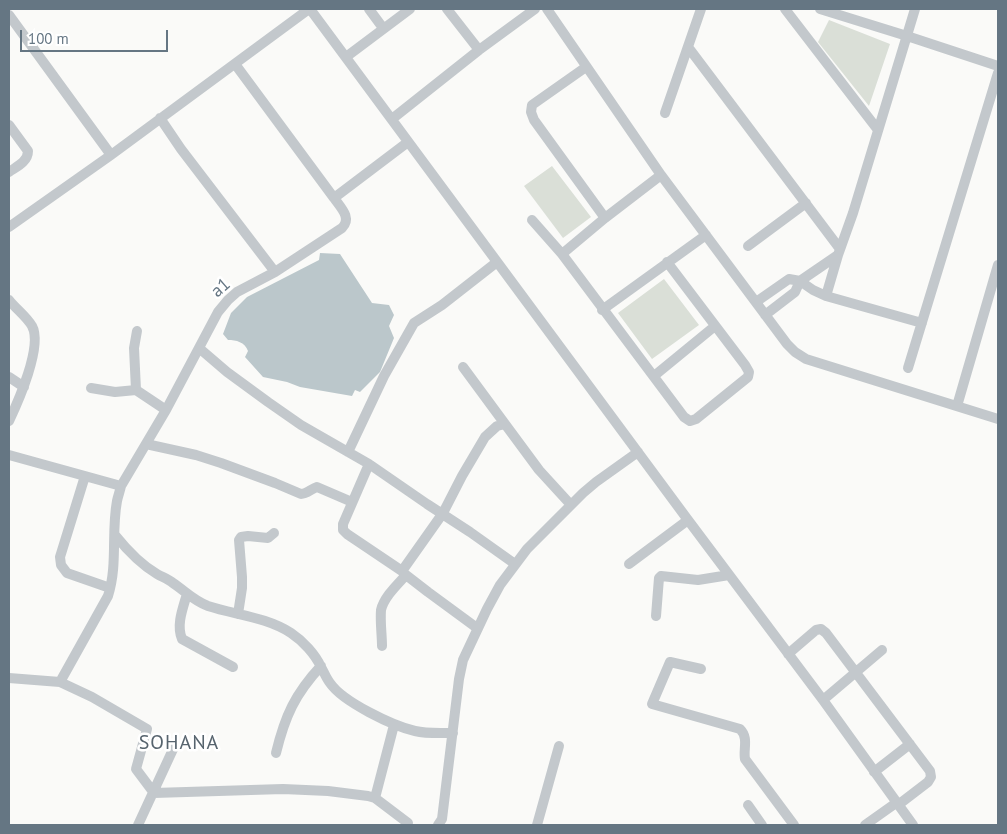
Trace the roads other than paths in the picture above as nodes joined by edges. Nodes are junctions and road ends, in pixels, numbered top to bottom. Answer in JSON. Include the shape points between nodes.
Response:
{"nodes":[{"id":1,"x":310,"y":9,"type":"edge"},
{"id":2,"x":369,"y":9,"type":"edge"},
{"id":3,"x":410,"y":9,"type":"edge"},
{"id":4,"x":447,"y":9,"type":"edge"},
{"id":5,"x":534,"y":9,"type":"edge"},
{"id":6,"x":546,"y":9,"type":"edge"},
{"id":7,"x":701,"y":9,"type":"edge"},
{"id":8,"x":785,"y":9,"type":"edge"},
{"id":9,"x":820,"y":9,"type":"edge"},
{"id":10,"x":915,"y":9,"type":"edge"},
{"id":11,"x":9,"y":17,"type":"edge"},
{"id":12,"x":383,"y":28,"type":"junction"},
{"id":13,"x":906,"y":36,"type":"junction"},
{"id":14,"x":688,"y":48,"type":"junction"},
{"id":15,"x":479,"y":50,"type":"junction"},
{"id":16,"x":346,"y":57,"type":"junction"},
{"id":17,"x":235,"y":64,"type":"junction"},
{"id":18,"x":998,"y":66,"type":"edge"},
{"id":19,"x":586,"y":67,"type":"junction"},
{"id":20,"x":998,"y":74,"type":"edge"},
{"id":21,"x":666,"y":113,"type":"dead end"},
{"id":22,"x":160,"y":118,"type":"junction"},
{"id":23,"x":392,"y":119,"type":"junction"},
{"id":24,"x":9,"y":124,"type":"edge"},
{"id":25,"x":878,"y":130,"type":"junction"},
{"id":26,"x":408,"y":142,"type":"junction"},
{"id":27,"x":111,"y":155,"type":"junction"},
{"id":28,"x":9,"y":172,"type":"edge"},
{"id":29,"x":661,"y":175,"type":"junction"},
{"id":30,"x":334,"y":198,"type":"junction"},
{"id":31,"x":806,"y":203,"type":"junction"},
{"id":32,"x":605,"y":218,"type":"junction"},
{"id":33,"x":532,"y":220,"type":"dead end"},
{"id":34,"x":9,"y":227,"type":"edge"},
{"id":35,"x":706,"y":235,"type":"junction"},
{"id":36,"x":748,"y":246,"type":"dead end"},
{"id":37,"x":839,"y":252,"type":"junction"},
{"id":38,"x":562,"y":254,"type":"junction"},
{"id":39,"x":497,"y":262,"type":"junction"},
{"id":40,"x":667,"y":262,"type":"junction"},
{"id":41,"x":998,"y":265,"type":"edge"},
{"id":42,"x":275,"y":272,"type":"junction"},
{"id":43,"x":800,"y":281,"type":"junction"},
{"id":44,"x":826,"y":296,"type":"junction"},
{"id":45,"x":9,"y":300,"type":"edge"},
{"id":46,"x":756,"y":302,"type":"junction"},
{"id":47,"x":602,"y":310,"type":"junction"},
{"id":48,"x":766,"y":314,"type":"junction"},
{"id":49,"x":922,"y":323,"type":"junction"},
{"id":50,"x":716,"y":326,"type":"junction"},
{"id":51,"x":137,"y":331,"type":"dead end"},
{"id":52,"x":198,"y":348,"type":"junction"},
{"id":53,"x":463,"y":367,"type":"dead end"},
{"id":54,"x":908,"y":368,"type":"dead end"},
{"id":55,"x":654,"y":376,"type":"junction"},
{"id":56,"x":9,"y":377,"type":"edge"},
{"id":57,"x":24,"y":387,"type":"junction"},
{"id":58,"x":91,"y":388,"type":"dead end"},
{"id":59,"x":136,"y":390,"type":"junction"},
{"id":60,"x":957,"y":406,"type":"junction"},
{"id":61,"x":166,"y":410,"type":"junction"},
{"id":62,"x":998,"y":419,"type":"edge"},
{"id":63,"x":9,"y":422,"type":"edge"},
{"id":64,"x":505,"y":424,"type":"junction"},
{"id":65,"x":146,"y":444,"type":"junction"},
{"id":66,"x":348,"y":452,"type":"junction"},
{"id":67,"x":638,"y":452,"type":"junction"},
{"id":68,"x":9,"y":455,"type":"edge"},
{"id":69,"x":369,"y":464,"type":"junction"},
{"id":70,"x":84,"y":476,"type":"junction"},
{"id":71,"x":121,"y":486,"type":"junction"},
{"id":72,"x":352,"y":502,"type":"junction"},
{"id":73,"x":571,"y":505,"type":"junction"},
{"id":74,"x":443,"y":514,"type":"junction"},
{"id":75,"x":688,"y":520,"type":"junction"},
{"id":76,"x":274,"y":533,"type":"dead end"},
{"id":77,"x":115,"y":535,"type":"junction"},
{"id":78,"x":515,"y":564,"type":"junction"},
{"id":79,"x":629,"y":564,"type":"dead end"},
{"id":80,"x":404,"y":573,"type":"junction"},
{"id":81,"x":729,"y":575,"type":"junction"},
{"id":82,"x":110,"y":588,"type":"junction"},
{"id":83,"x":186,"y":594,"type":"junction"},
{"id":84,"x":238,"y":614,"type":"junction"},
{"id":85,"x":656,"y":616,"type":"dead end"},
{"id":86,"x":477,"y":628,"type":"junction"},
{"id":87,"x":382,"y":646,"type":"dead end"},
{"id":88,"x":882,"y":650,"type":"dead end"},
{"id":89,"x":788,"y":654,"type":"junction"},
{"id":90,"x":321,"y":666,"type":"junction"},
{"id":91,"x":233,"y":667,"type":"dead end"},
{"id":92,"x":701,"y":669,"type":"dead end"},
{"id":93,"x":855,"y":673,"type":"junction"},
{"id":94,"x":9,"y":678,"type":"edge"},
{"id":95,"x":60,"y":682,"type":"junction"},
{"id":96,"x":823,"y":700,"type":"junction"},
{"id":97,"x":394,"y":725,"type":"junction"},
{"id":98,"x":453,"y":733,"type":"junction"},
{"id":99,"x":910,"y":744,"type":"junction"},
{"id":100,"x":175,"y":745,"type":"dead end"},
{"id":101,"x":559,"y":746,"type":"dead end"},
{"id":102,"x":276,"y":753,"type":"dead end"},
{"id":103,"x":874,"y":772,"type":"junction"},
{"id":104,"x":154,"y":792,"type":"junction"},
{"id":105,"x":375,"y":798,"type":"junction"},
{"id":106,"x":897,"y":804,"type":"junction"},
{"id":107,"x":748,"y":805,"type":"dead end"},
{"id":108,"x":138,"y":825,"type":"edge"},
{"id":109,"x":410,"y":825,"type":"edge"},
{"id":110,"x":438,"y":825,"type":"edge"},
{"id":111,"x":537,"y":825,"type":"edge"},
{"id":112,"x":762,"y":825,"type":"edge"},
{"id":113,"x":794,"y":825,"type":"edge"},
{"id":114,"x":866,"y":825,"type":"edge"},
{"id":115,"x":913,"y":825,"type":"edge"}],
"edges":[{"from":1,"to":16,"type":"street"},
{"from":1,"to":17,"type":"street"},
{"from":2,"to":12,"type":"street"},
{"from":3,"to":12,"type":"street"},
{"from":4,"to":15,"type":"street"},
{"from":5,"to":15,"type":"street"},
{"from":6,"to":19,"type":"street"},
{"from":7,"to":14,"type":"street"},
{"from":8,"to":25,"type":"street"},
{"from":9,"to":13,"type":"street"},
{"from":10,"to":13,"type":"street"},
{"from":11,"to":27,"type":"street"},
{"from":12,"to":16,"type":"street"},
{"from":13,"to":18,"type":"street"},
{"from":13,"to":25,"type":"street"},
{"from":14,"to":21,"type":"street"},
{"from":14,"to":31,"type":"street"},
{"from":15,"to":23,"type":"street"},
{"from":16,"to":23,"type":"street"},
{"from":17,"to":22,"type":"street"},
{"from":17,"to":30,"type":"street","name":"a1"},
{"from":19,"to":29,"type":"street"},
{"from":19,"to":32,"type":"street","via":[[532,105],[531,112]]},
{"from":20,"to":49,"type":"street"},
{"from":22,"to":27,"type":"street"},
{"from":22,"to":42,"type":"street"},
{"from":23,"to":26,"type":"street"},
{"from":24,"to":28,"type":"street","via":[[28,156]]},
{"from":25,"to":37,"type":"street"},
{"from":26,"to":30,"type":"street"},
{"from":26,"to":39,"type":"street"},
{"from":27,"to":34,"type":"street"},
{"from":29,"to":32,"type":"street"},
{"from":29,"to":35,"type":"street"},
{"from":30,"to":42,"type":"street","name":"a1","via":[[347,220],[346,224]]},
{"from":31,"to":36,"type":"street"},
{"from":31,"to":37,"type":"street"},
{"from":32,"to":38,"type":"street"},
{"from":33,"to":38,"type":"street"},
{"from":35,"to":40,"type":"street"},
{"from":35,"to":46,"type":"street"},
{"from":37,"to":43,"type":"street"},
{"from":37,"to":44,"type":"street"},
{"from":38,"to":47,"type":"street"},
{"from":39,"to":66,"type":"street","via":[[414,323],[384,376]]},
{"from":39,"to":67,"type":"street"},
{"from":40,"to":47,"type":"street"},
{"from":40,"to":50,"type":"street"},
{"from":41,"to":60,"type":"street"},
{"from":42,"to":52,"type":"street","name":"a1","via":[[228,300]]},
{"from":43,"to":44,"type":"street"},
{"from":43,"to":46,"type":"street","via":[[789,279]]},
{"from":43,"to":48,"type":"street","via":[[795,292]]},
{"from":44,"to":49,"type":"street"},
{"from":45,"to":57,"type":"street","via":[[35,334]]},
{"from":46,"to":48,"type":"street"},
{"from":47,"to":55,"type":"street"},
{"from":48,"to":60,"type":"street","via":[[791,348],[806,359]]},
{"from":49,"to":54,"type":"street"},
{"from":50,"to":55,"type":"street"},
{"from":50,"to":55,"type":"street","via":[[745,364],[748,377],[696,419],[690,421],[684,417]]},
{"from":51,"to":59,"type":"street","via":[[134,348]]},
{"from":52,"to":61,"type":"street","name":"a1"},
{"from":52,"to":66,"type":"street","via":[[268,402]]},
{"from":53,"to":64,"type":"street"},
{"from":56,"to":57,"type":"street"},
{"from":57,"to":63,"type":"street"},
{"from":58,"to":59,"type":"street","via":[[115,392]]},
{"from":59,"to":61,"type":"street"},
{"from":60,"to":62,"type":"street"},
{"from":61,"to":65,"type":"street","name":"a1"},
{"from":64,"to":73,"type":"street","via":[[539,470]]},
{"from":64,"to":74,"type":"street","via":[[497,426],[485,437]]},
{"from":65,"to":71,"type":"street","name":"a1"},
{"from":65,"to":72,"type":"street","via":[[213,460],[301,494],[317,487]]},
{"from":66,"to":69,"type":"street"},
{"from":67,"to":73,"type":"street","via":[[596,482]]},
{"from":67,"to":75,"type":"street"},
{"from":68,"to":70,"type":"street"},
{"from":69,"to":72,"type":"street"},
{"from":69,"to":74,"type":"street"},
{"from":70,"to":71,"type":"street"},
{"from":70,"to":82,"type":"street","via":[[60,557],[61,565],[67,572]]},
{"from":71,"to":77,"type":"street","name":"a1"},
{"from":72,"to":80,"type":"street","via":[[343,530]]},
{"from":73,"to":78,"type":"street"},
{"from":74,"to":78,"type":"street"},
{"from":74,"to":80,"type":"street"},
{"from":75,"to":79,"type":"street"},
{"from":75,"to":81,"type":"street"},
{"from":76,"to":84,"type":"street","via":[[268,538],[248,536],[239,540],[242,588]]},
{"from":77,"to":82,"type":"street","name":"a1"},
{"from":77,"to":83,"type":"street","via":[[145,566]]},
{"from":78,"to":86,"type":"street"},
{"from":80,"to":86,"type":"street"},
{"from":80,"to":87,"type":"street","via":[[383,604]]},
{"from":81,"to":85,"type":"street","via":[[698,580],[661,576]]},
{"from":81,"to":89,"type":"street"},
{"from":82,"to":95,"type":"street","name":"a1"},
{"from":83,"to":84,"type":"street","via":[[206,605]]},
{"from":83,"to":91,"type":"street","via":[[179,627],[182,639]]},
{"from":84,"to":90,"type":"street","via":[[262,619],[292,634],[303,642]]},
{"from":86,"to":98,"type":"street","via":[[463,660]]},
{"from":88,"to":93,"type":"street"},
{"from":89,"to":93,"type":"street","via":[[821,629]]},
{"from":89,"to":96,"type":"street"},
{"from":90,"to":97,"type":"street","via":[[340,694]]},
{"from":90,"to":102,"type":"street","via":[[294,701]]},
{"from":92,"to":113,"type":"street","via":[[670,662],[652,704],[740,729],[746,744],[745,759]]},
{"from":93,"to":96,"type":"street"},
{"from":93,"to":99,"type":"street"},
{"from":94,"to":95,"type":"street"},
{"from":95,"to":104,"type":"street","via":[[147,729],[136,769]]},
{"from":96,"to":103,"type":"street"},
{"from":97,"to":98,"type":"street","via":[[424,733]]},
{"from":97,"to":105,"type":"street"},
{"from":98,"to":110,"type":"street","via":[[442,819]]},
{"from":99,"to":103,"type":"street"},
{"from":99,"to":106,"type":"street","via":[[931,777]]},
{"from":100,"to":104,"type":"street"},
{"from":101,"to":111,"type":"street"},
{"from":103,"to":106,"type":"street"},
{"from":104,"to":105,"type":"street","via":[[283,789]]},
{"from":104,"to":108,"type":"street"},
{"from":105,"to":109,"type":"street"},
{"from":106,"to":114,"type":"street"},
{"from":106,"to":115,"type":"street"},
{"from":107,"to":112,"type":"street"}]}
